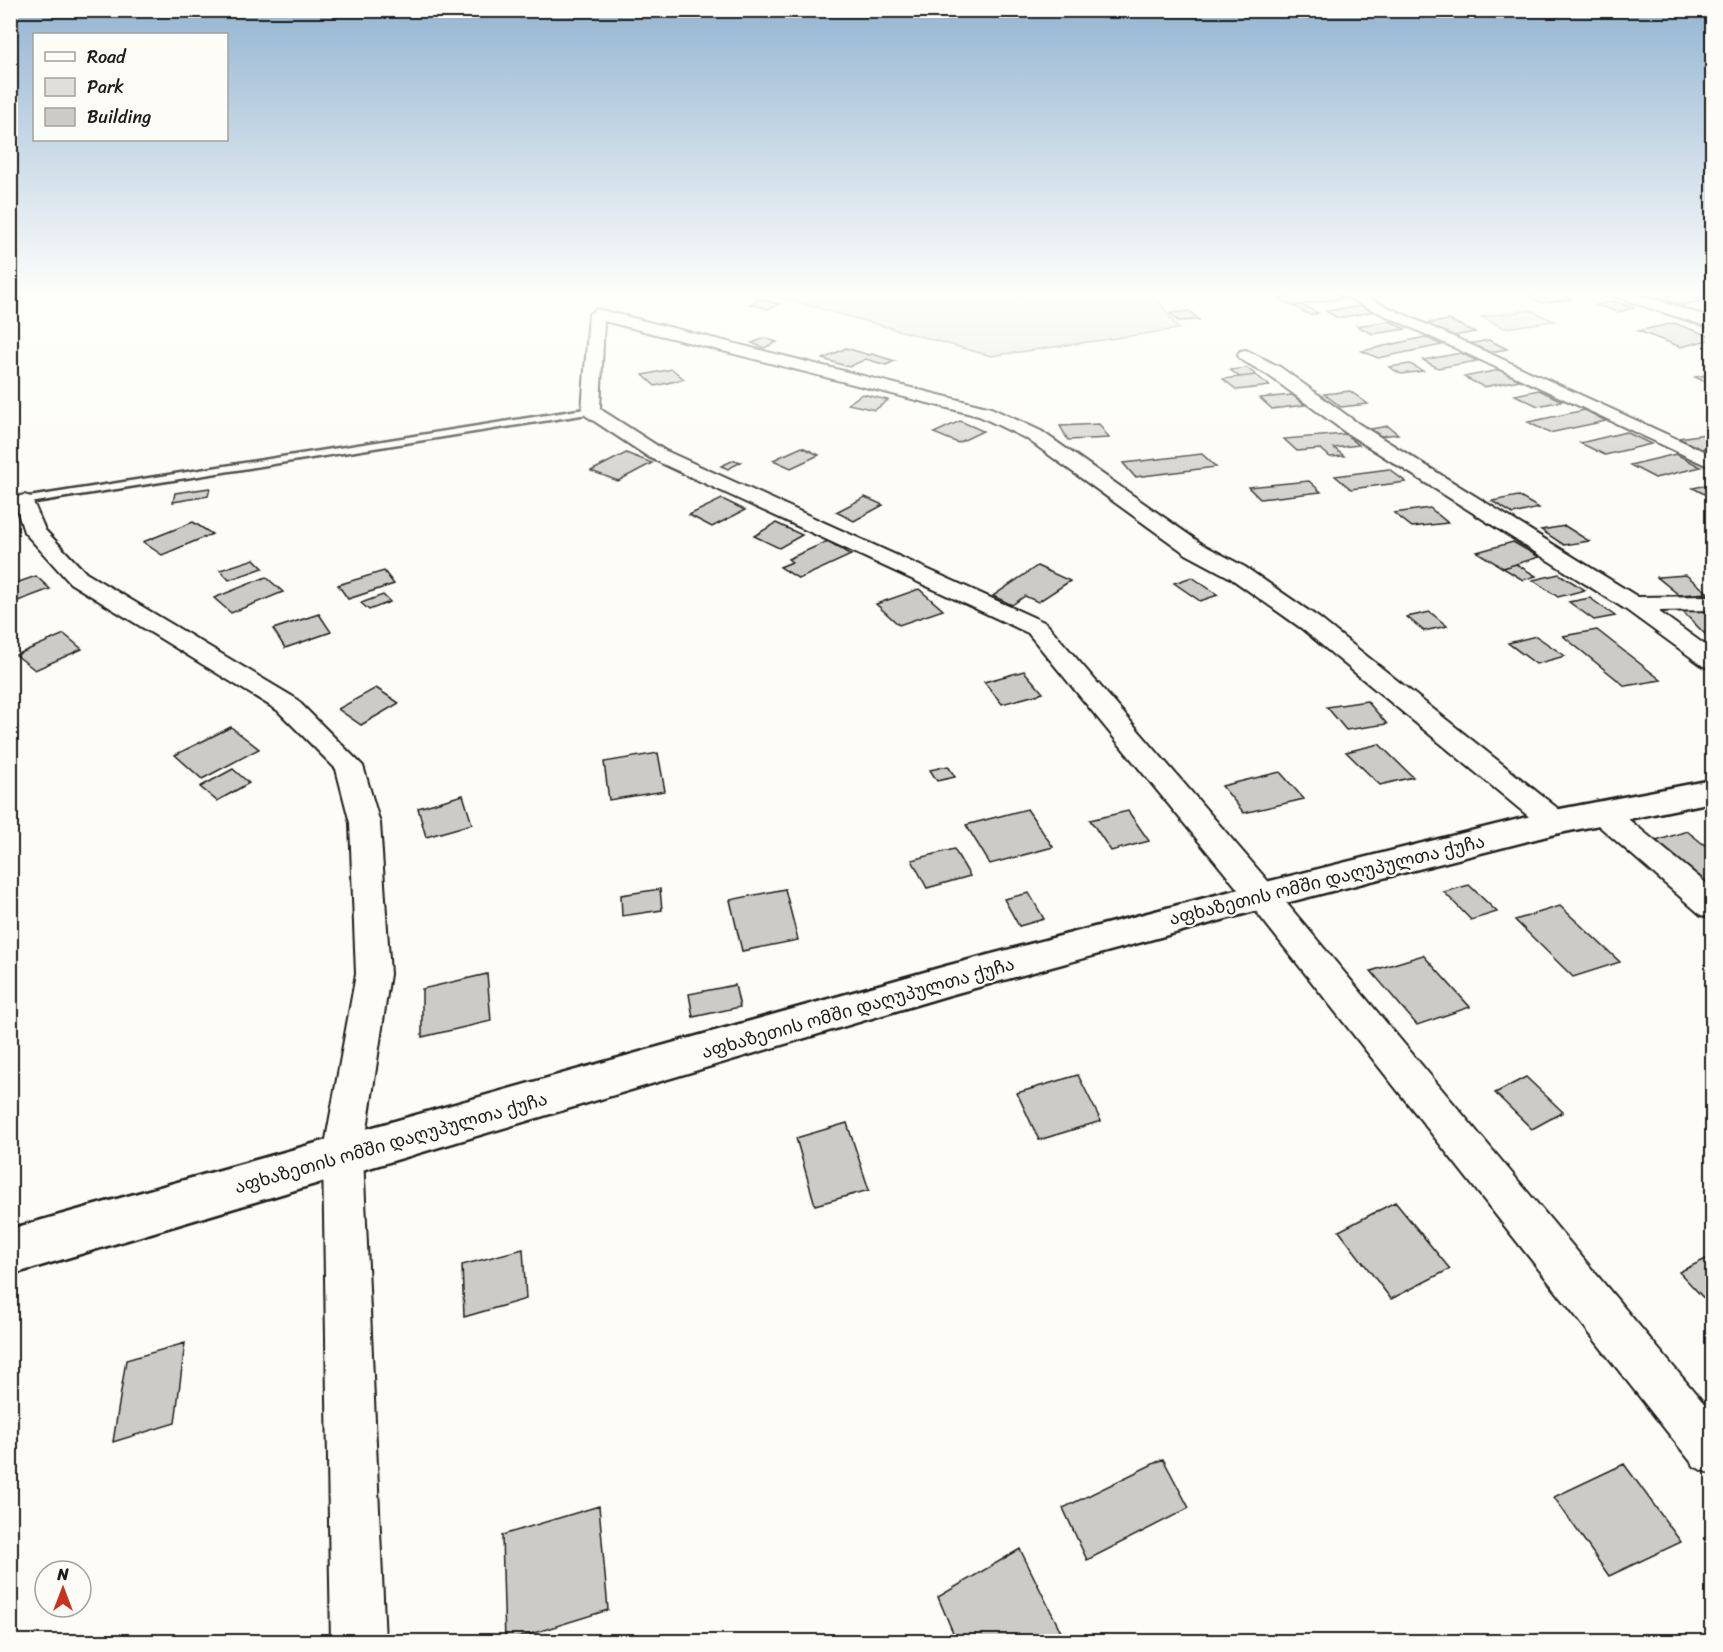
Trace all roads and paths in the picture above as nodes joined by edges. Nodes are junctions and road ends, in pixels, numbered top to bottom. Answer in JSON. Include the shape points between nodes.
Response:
{"nodes":[{"id":1,"x":594,"y":369,"type":"edge"},
{"id":2,"x":815,"y":369,"type":"edge"},
{"id":3,"x":1271,"y":369,"type":"edge"},
{"id":4,"x":1510,"y":369,"type":"edge"},
{"id":5,"x":591,"y":411,"type":"junction"},
{"id":6,"x":1713,"y":462,"type":"edge"},
{"id":7,"x":17,"y":502,"type":"edge"},
{"id":8,"x":1713,"y":603,"type":"edge"},
{"id":9,"x":1633,"y":604,"type":"junction"},
{"id":10,"x":1713,"y":661,"type":"edge"},
{"id":11,"x":1713,"y":791,"type":"edge"},
{"id":12,"x":1600,"y":812,"type":"junction"},
{"id":13,"x":1556,"y":822,"type":"junction"},
{"id":14,"x":1262,"y":896,"type":"junction"},
{"id":15,"x":1713,"y":906,"type":"edge"},
{"id":16,"x":342,"y":1156,"type":"junction"},
{"id":17,"x":10,"y":1252,"type":"edge"},
{"id":18,"x":1713,"y":1450,"type":"edge"},
{"id":19,"x":358,"y":1641,"type":"edge"}],
"edges":[{"from":1,"to":5,"type":"street"},
{"from":2,"to":13,"type":"street","via":[[985,412],[1034,435],[1194,549],[1237,572],[1310,623]]},
{"from":3,"to":9,"type":"street","via":[[1352,428]]},
{"from":4,"to":6,"type":"street"},
{"from":5,"to":7,"type":"lane"},
{"from":5,"to":14,"type":"street","via":[[657,454],[1037,628]]},
{"from":7,"to":16,"type":"street","via":[[35,532],[78,578],[286,704],[349,766],[365,823],[373,974]]},
{"from":8,"to":9,"type":"street"},
{"from":9,"to":10,"type":"street"},
{"from":11,"to":12,"type":"main road","name":"აფხაზეთის ომში დაღუპულთა ქუჩა"},
{"from":12,"to":13,"type":"main road","name":"აფხაზეთის ომში დაღუპულთა ქუჩა"},
{"from":12,"to":15,"type":"street"},
{"from":13,"to":14,"type":"main road","name":"აფხაზეთის ომში დაღუპულთა ქუჩა"},
{"from":14,"to":16,"type":"main road","name":"აფხაზეთის ომში დაღუპულთა ქუჩა","via":[[946,981]]},
{"from":14,"to":18,"type":"street"},
{"from":16,"to":17,"type":"main road","name":"აფხაზეთის ომში დაღუპულთა ქუჩა"},
{"from":16,"to":19,"type":"street"}]}
